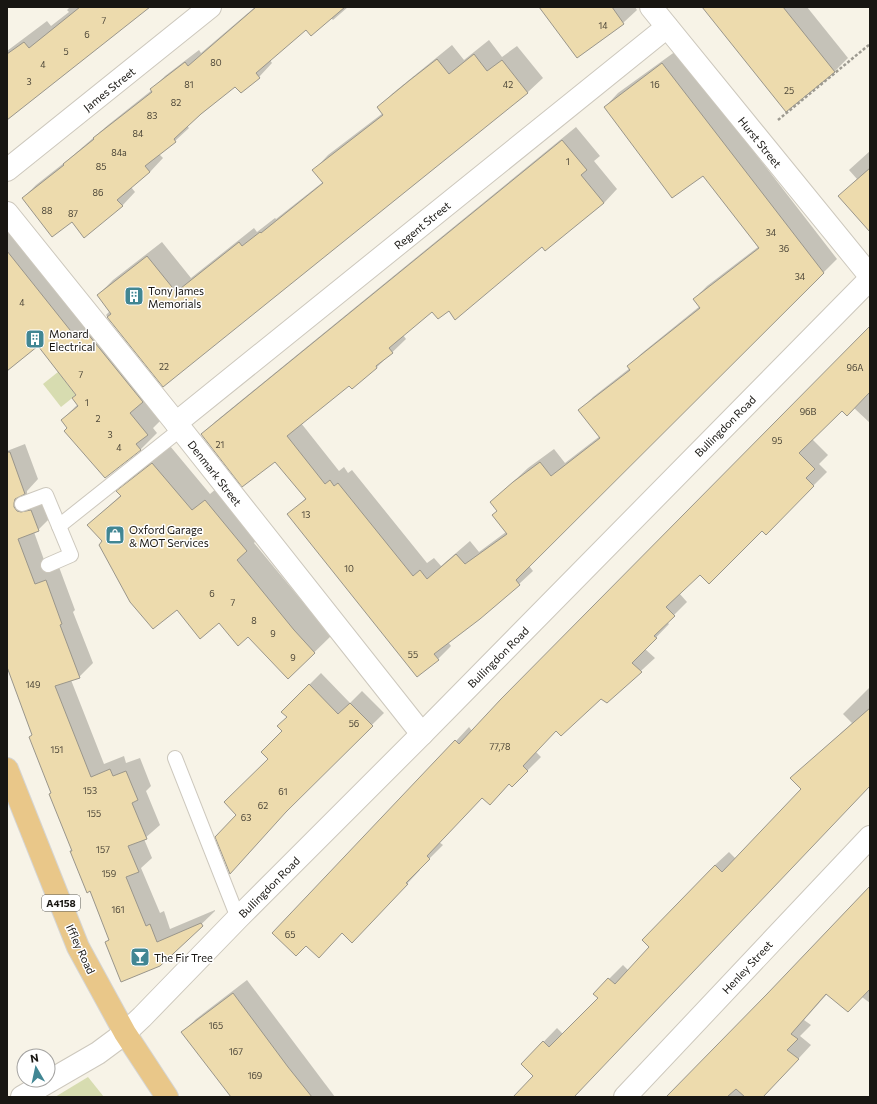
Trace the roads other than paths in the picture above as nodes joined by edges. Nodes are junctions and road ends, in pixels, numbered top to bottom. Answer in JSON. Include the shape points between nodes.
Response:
{"nodes":[{"id":1,"x":210,"y":7,"type":"edge"},
{"id":2,"x":651,"y":7,"type":"edge"},
{"id":3,"x":667,"y":27,"type":"junction"},
{"id":4,"x":7,"y":170,"type":"edge"},
{"id":5,"x":7,"y":214,"type":"edge"},
{"id":6,"x":870,"y":276,"type":"edge"},
{"id":7,"x":870,"y":279,"type":"edge"},
{"id":8,"x":178,"y":426,"type":"junction"},
{"id":9,"x":22,"y":504,"type":"dead end"},
{"id":10,"x":59,"y":526,"type":"junction"},
{"id":11,"x":48,"y":565,"type":"dead end"},
{"id":12,"x":422,"y":734,"type":"junction"},
{"id":13,"x":175,"y":758,"type":"dead end"},
{"id":14,"x":7,"y":769,"type":"edge"},
{"id":15,"x":870,"y":837,"type":"edge"},
{"id":16,"x":238,"y":918,"type":"junction"},
{"id":17,"x":125,"y":1033,"type":"junction"},
{"id":18,"x":7,"y":1094,"type":"edge"},
{"id":19,"x":9,"y":1097,"type":"edge"},
{"id":20,"x":22,"y":1097,"type":"edge"},
{"id":21,"x":167,"y":1097,"type":"edge"},
{"id":22,"x":625,"y":1097,"type":"edge"}],
"edges":[{"from":1,"to":4,"type":"street","name":"James Street"},
{"from":2,"to":3,"type":"street","name":"Hurst Street"},
{"from":3,"to":6,"type":"street","name":"Hurst Street"},
{"from":3,"to":8,"type":"street","name":"Regent Street"},
{"from":5,"to":8,"type":"street","name":"Denmark Street"},
{"from":7,"to":12,"type":"street","name":"Bullingdon Road"},
{"from":8,"to":10,"type":"lane"},
{"from":8,"to":12,"type":"street","name":"Denmark Street"},
{"from":9,"to":10,"type":"lane","via":[[46,495]]},
{"from":10,"to":11,"type":"lane","via":[[71,555]]},
{"from":12,"to":16,"type":"street","name":"Bullingdon Road"},
{"from":13,"to":16,"type":"lane"},
{"from":14,"to":17,"type":"main road","name":"Iffley Road","number":"A4158","via":[[78,947]]},
{"from":15,"to":22,"type":"street","name":"Henley Street"},
{"from":16,"to":17,"type":"street","name":"Bullingdon Road"},
{"from":17,"to":20,"type":"street","name":"Bullingdon Road","via":[[98,1053]]},
{"from":17,"to":21,"type":"main road","name":"Iffley Road","number":"A4158"},
{"from":18,"to":19,"type":"street"}]}
